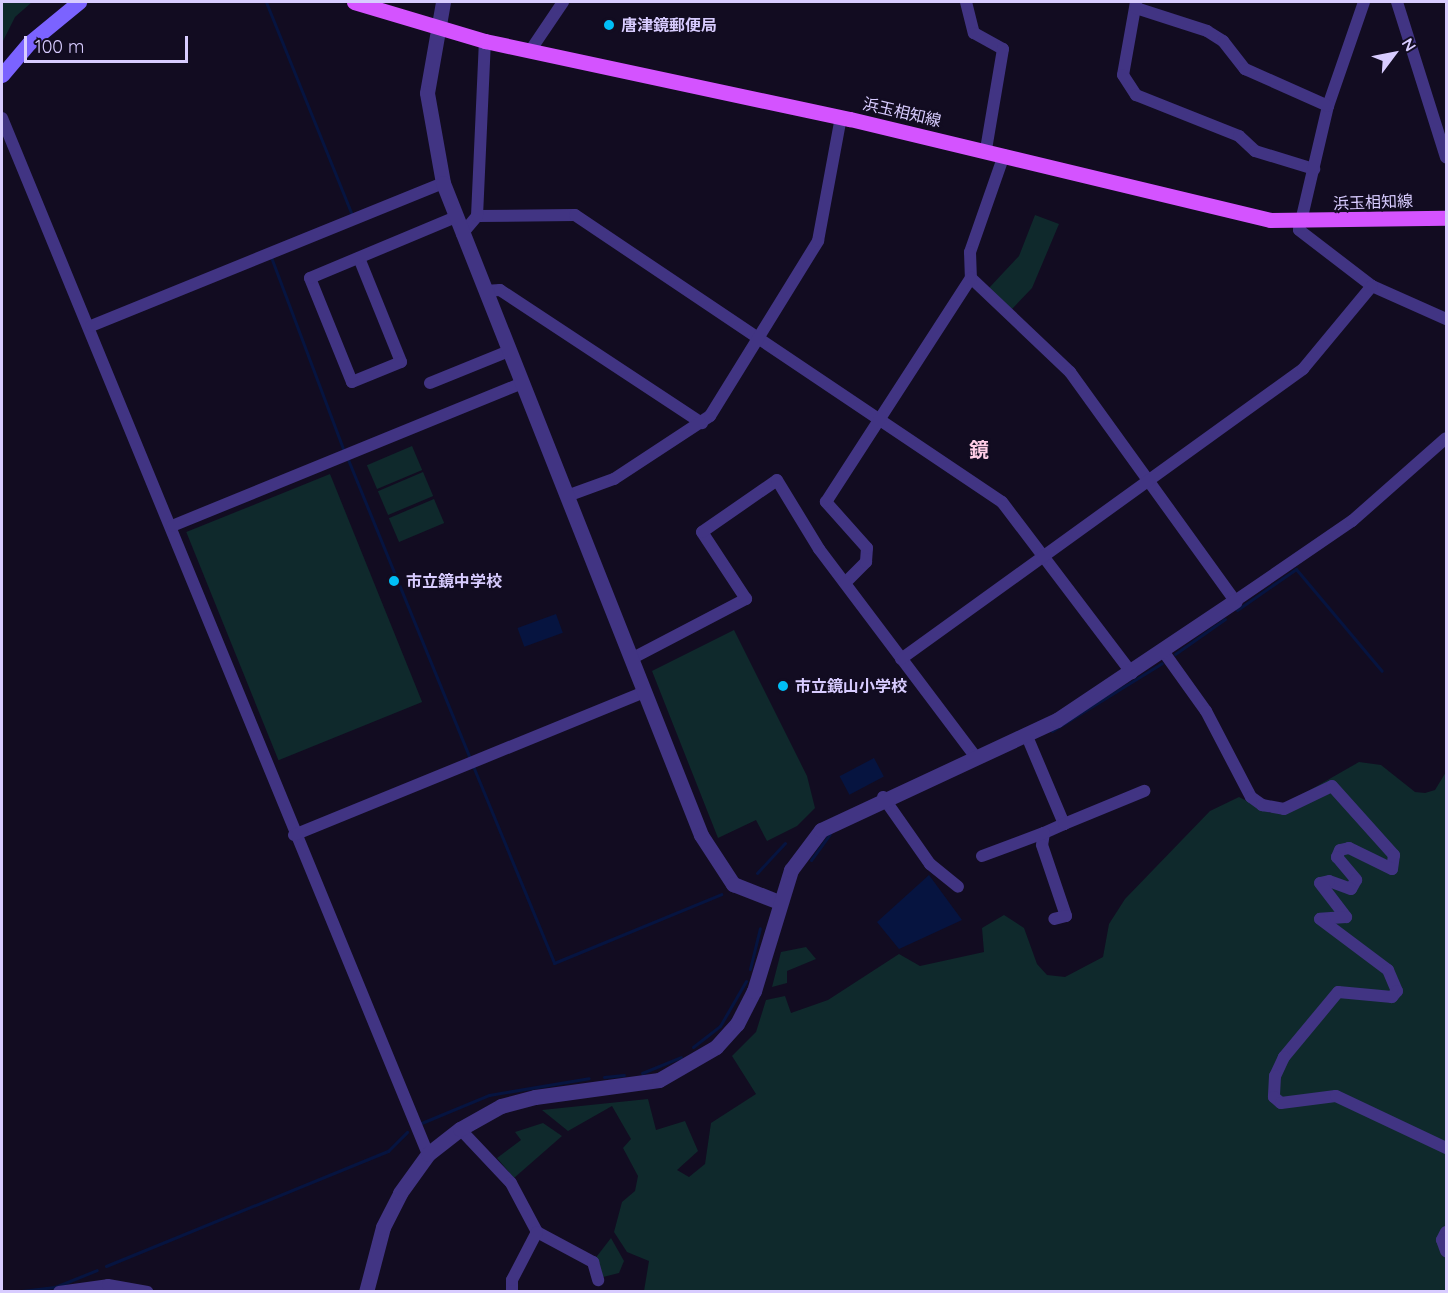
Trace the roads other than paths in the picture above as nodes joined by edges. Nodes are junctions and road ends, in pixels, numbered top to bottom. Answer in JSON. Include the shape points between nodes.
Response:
{"nodes":[{"id":1,"x":79,"y":2,"type":"edge"},
{"id":2,"x":357,"y":2,"type":"edge"},
{"id":3,"x":443,"y":2,"type":"edge"},
{"id":4,"x":563,"y":2,"type":"edge"},
{"id":5,"x":966,"y":2,"type":"edge"},
{"id":6,"x":1364,"y":2,"type":"edge"},
{"id":7,"x":1397,"y":2,"type":"edge"},
{"id":8,"x":1136,"y":5,"type":"edge"},
{"id":9,"x":436,"y":29,"type":"junction"},
{"id":10,"x":485,"y":41,"type":"junction"},
{"id":11,"x":530,"y":51,"type":"junction"},
{"id":12,"x":2,"y":75,"type":"edge"},
{"id":13,"x":1328,"y":106,"type":"junction"},
{"id":14,"x":841,"y":117,"type":"junction"},
{"id":15,"x":2,"y":118,"type":"edge"},
{"id":16,"x":986,"y":150,"type":"junction"},
{"id":17,"x":1004,"y":155,"type":"junction"},
{"id":18,"x":1446,"y":156,"type":"edge"},
{"id":19,"x":1314,"y":170,"type":"junction"},
{"id":20,"x":443,"y":183,"type":"junction"},
{"id":21,"x":477,"y":216,"type":"junction"},
{"id":22,"x":456,"y":217,"type":"junction"},
{"id":23,"x":1446,"y":218,"type":"edge"},
{"id":24,"x":1300,"y":222,"type":"junction"},
{"id":25,"x":462,"y":234,"type":"junction"},
{"id":26,"x":359,"y":258,"type":"junction"},
{"id":27,"x":971,"y":278,"type":"junction"},
{"id":28,"x":1372,"y":286,"type":"junction"},
{"id":29,"x":485,"y":291,"type":"junction"},
{"id":30,"x":1446,"y":319,"type":"edge"},
{"id":31,"x":91,"y":326,"type":"junction"},
{"id":32,"x":757,"y":340,"type":"junction"},
{"id":33,"x":509,"y":351,"type":"junction"},
{"id":34,"x":430,"y":383,"type":"dead end"},
{"id":35,"x":522,"y":383,"type":"junction"},
{"id":36,"x":877,"y":422,"type":"junction"},
{"id":37,"x":702,"y":423,"type":"junction"},
{"id":38,"x":1446,"y":438,"type":"edge"},
{"id":39,"x":1148,"y":478,"type":"junction"},
{"id":40,"x":567,"y":496,"type":"junction"},
{"id":41,"x":171,"y":526,"type":"junction"},
{"id":42,"x":1046,"y":553,"type":"junction"},
{"id":43,"x":845,"y":583,"type":"junction"},
{"id":44,"x":1235,"y":601,"type":"junction"},
{"id":45,"x":1163,"y":651,"type":"junction"},
{"id":46,"x":631,"y":658,"type":"junction"},
{"id":47,"x":901,"y":659,"type":"junction"},
{"id":48,"x":1132,"y":673,"type":"junction"},
{"id":49,"x":645,"y":692,"type":"junction"},
{"id":50,"x":1026,"y":734,"type":"junction"},
{"id":51,"x":975,"y":756,"type":"junction"},
{"id":52,"x":1144,"y":791,"type":"dead end"},
{"id":53,"x":883,"y":796,"type":"junction"},
{"id":54,"x":1064,"y":824,"type":"junction"},
{"id":55,"x":1044,"y":832,"type":"junction"},
{"id":56,"x":294,"y":835,"type":"junction"},
{"id":57,"x":982,"y":856,"type":"dead end"},
{"id":58,"x":958,"y":887,"type":"dead end"},
{"id":59,"x":779,"y":902,"type":"junction"},
{"id":60,"x":1054,"y":919,"type":"dead end"},
{"id":61,"x":459,"y":1129,"type":"junction"},
{"id":62,"x":1446,"y":1148,"type":"edge"},
{"id":63,"x":428,"y":1154,"type":"junction"},
{"id":64,"x":1446,"y":1232,"type":"edge"},
{"id":65,"x":537,"y":1233,"type":"junction"},
{"id":66,"x":1446,"y":1251,"type":"edge"},
{"id":67,"x":598,"y":1280,"type":"dead end"},
{"id":68,"x":58,"y":1292,"type":"edge"},
{"id":69,"x":147,"y":1292,"type":"edge"},
{"id":70,"x":366,"y":1292,"type":"edge"},
{"id":71,"x":512,"y":1292,"type":"edge"}],
"edges":[{"from":1,"to":12,"type":"main road","via":[[29,43]]},
{"from":2,"to":9,"type":"main road","name":"浜玉相知線"},
{"from":3,"to":9,"type":"street"},
{"from":4,"to":11,"type":"street"},
{"from":5,"to":16,"type":"street","via":[[974,33],[1003,49]]},
{"from":6,"to":13,"type":"street"},
{"from":7,"to":18,"type":"street"},
{"from":8,"to":13,"type":"street","via":[[1207,32],[1223,41],[1245,69]]},
{"from":8,"to":19,"type":"street","via":[[1123,75],[1136,94],[1239,136],[1255,151]]},
{"from":9,"to":10,"type":"main road","name":"浜玉相知線"},
{"from":9,"to":20,"type":"street","via":[[427,93]]},
{"from":10,"to":11,"type":"main road","name":"浜玉相知線"},
{"from":10,"to":21,"type":"street"},
{"from":11,"to":14,"type":"main road","name":"浜玉相知線"},
{"from":13,"to":19,"type":"street"},
{"from":14,"to":16,"type":"main road","name":"浜玉相知線"},
{"from":14,"to":32,"type":"street","via":[[818,241]]},
{"from":15,"to":31,"type":"street"},
{"from":16,"to":17,"type":"main road","name":"浜玉相知線"},
{"from":17,"to":24,"type":"main road","name":"浜玉相知線","via":[[1270,220]]},
{"from":17,"to":27,"type":"street","via":[[970,252]]},
{"from":19,"to":24,"type":"street"},
{"from":20,"to":22,"type":"street"},
{"from":20,"to":31,"type":"street"},
{"from":21,"to":25,"type":"street"},
{"from":21,"to":32,"type":"street","via":[[575,215]]},
{"from":22,"to":25,"type":"street"},
{"from":22,"to":26,"type":"street"},
{"from":23,"to":24,"type":"main road","name":"浜玉相知線"},
{"from":24,"to":28,"type":"street","via":[[1301,233]]},
{"from":25,"to":29,"type":"street"},
{"from":26,"to":26,"type":"street","via":[[310,278],[352,382],[401,362]]},
{"from":27,"to":36,"type":"street"},
{"from":27,"to":39,"type":"street","via":[[1070,372]]},
{"from":28,"to":30,"type":"street"},
{"from":28,"to":39,"type":"street","via":[[1303,369]]},
{"from":29,"to":33,"type":"street"},
{"from":29,"to":37,"type":"street","via":[[500,290]]},
{"from":31,"to":41,"type":"street"},
{"from":32,"to":36,"type":"street"},
{"from":32,"to":37,"type":"street"},
{"from":33,"to":34,"type":"street"},
{"from":33,"to":35,"type":"street"},
{"from":35,"to":40,"type":"street"},
{"from":35,"to":41,"type":"street"},
{"from":36,"to":42,"type":"street","via":[[1002,502]]},
{"from":36,"to":43,"type":"street","via":[[826,502],[867,548],[866,562]]},
{"from":37,"to":40,"type":"street","via":[[614,479]]},
{"from":38,"to":44,"type":"street","via":[[1352,520]]},
{"from":39,"to":42,"type":"street"},
{"from":39,"to":44,"type":"street"},
{"from":40,"to":46,"type":"street"},
{"from":41,"to":56,"type":"street"},
{"from":42,"to":47,"type":"street"},
{"from":42,"to":48,"type":"street"},
{"from":43,"to":46,"type":"street","via":[[777,480],[702,532],[746,599]]},
{"from":43,"to":47,"type":"street"},
{"from":44,"to":45,"type":"street"},
{"from":45,"to":48,"type":"street"},
{"from":45,"to":62,"type":"street","via":[[1206,711],[1251,797],[1262,805],[1284,809],[1332,786],[1394,855],[1392,869],[1349,848],[1340,850],[1337,857],[1356,880],[1351,889],[1329,880],[1320,883],[1346,910],[1346,917],[1320,919],[1388,970],[1397,991],[1392,997],[1338,992],[1284,1057],[1275,1076],[1274,1097],[1281,1103],[1336,1096]]},
{"from":46,"to":49,"type":"street"},
{"from":47,"to":51,"type":"street"},
{"from":48,"to":50,"type":"street"},
{"from":49,"to":56,"type":"street"},
{"from":49,"to":59,"type":"street","via":[[723,875]]},
{"from":50,"to":51,"type":"street"},
{"from":50,"to":54,"type":"street"},
{"from":51,"to":53,"type":"street"},
{"from":52,"to":54,"type":"street"},
{"from":53,"to":58,"type":"street","via":[[930,864]]},
{"from":53,"to":59,"type":"street","via":[[839,817],[808,842]]},
{"from":54,"to":55,"type":"street"},
{"from":55,"to":57,"type":"street"},
{"from":55,"to":60,"type":"street","via":[[1042,845],[1066,916]]},
{"from":56,"to":63,"type":"street"},
{"from":59,"to":61,"type":"street","via":[[754,991],[737,1024],[700,1058],[636,1086],[501,1106]]},
{"from":61,"to":63,"type":"street"},
{"from":61,"to":65,"type":"street","via":[[511,1183]]},
{"from":63,"to":70,"type":"street","via":[[383,1227]]},
{"from":64,"to":66,"type":"street","via":[[1442,1240]]},
{"from":65,"to":67,"type":"street","via":[[593,1262]]},
{"from":65,"to":71,"type":"street","via":[[512,1280]]},
{"from":68,"to":69,"type":"street","via":[[108,1285]]}]}
